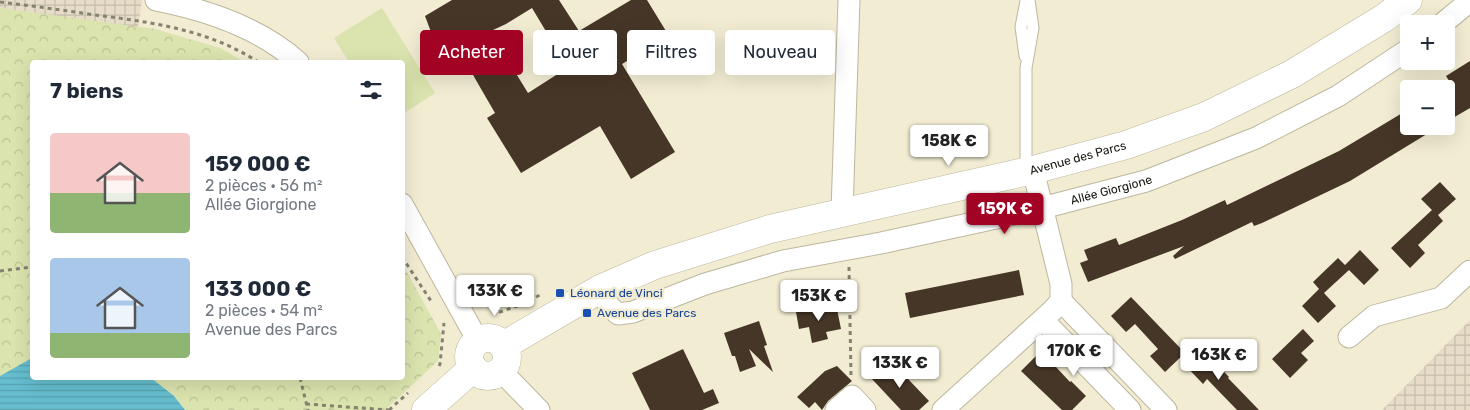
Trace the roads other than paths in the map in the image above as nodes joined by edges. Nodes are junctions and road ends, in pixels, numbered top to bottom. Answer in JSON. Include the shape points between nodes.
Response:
{"nodes":[{"id":1,"x":156,"y":0,"type":"edge"},
{"id":2,"x":849,"y":0,"type":"edge"},
{"id":3,"x":1028,"y":0,"type":"edge"},
{"id":4,"x":1408,"y":0,"type":"edge"},
{"id":5,"x":1470,"y":2,"type":"edge"},
{"id":6,"x":1453,"y":15,"type":"edge"},
{"id":7,"x":1400,"y":55,"type":"edge"},
{"id":8,"x":295,"y":60,"type":"edge"},
{"id":9,"x":1029,"y":171,"type":"junction"},
{"id":10,"x":1042,"y":208,"type":"junction"},
{"id":11,"x":405,"y":209,"type":"edge"},
{"id":12,"x":842,"y":212,"type":"junction"},
{"id":13,"x":1470,"y":271,"type":"edge"},
{"id":14,"x":600,"y":289,"type":"junction"},
{"id":15,"x":1060,"y":301,"type":"junction"},
{"id":16,"x":1043,"y":320,"type":"junction"},
{"id":17,"x":1349,"y":337,"type":"dead end"},
{"id":18,"x":494,"y":352,"type":"junction"},
{"id":19,"x":417,"y":401,"type":"edge"},
{"id":20,"x":539,"y":410,"type":"edge"},
{"id":21,"x":943,"y":410,"type":"edge"},
{"id":22,"x":1130,"y":410,"type":"edge"},
{"id":23,"x":1166,"y":410,"type":"edge"}],
"edges":[{"from":1,"to":8,"type":"street","via":[[231,20],[262,36]]},
{"from":2,"to":12,"type":"street"},
{"from":3,"to":9,"type":"lane","via":[[1033,28],[1026,68]]},
{"from":4,"to":9,"type":"street","name":"Avenue des Parcs","via":[[1292,74],[1204,117],[1126,145]]},
{"from":5,"to":6,"type":"street"},
{"from":7,"to":10,"type":"street","name":"Allée Giorgione","via":[[1338,96],[1256,138],[1146,181]]},
{"from":9,"to":10,"type":"street"},
{"from":9,"to":12,"type":"street","name":"Avenue des Parcs"},
{"from":10,"to":14,"type":"street","name":"Allée Giorgione","via":[[783,262],[705,284],[633,312],[618,314],[609,306]]},
{"from":10,"to":15,"type":"street","via":[[1060,284]]},
{"from":11,"to":18,"type":"street","via":[[461,309]]},
{"from":12,"to":14,"type":"street","name":"Avenue des Parcs","via":[[770,229],[655,265]]},
{"from":13,"to":17,"type":"street","via":[[1441,298],[1374,316]]},
{"from":14,"to":18,"type":"street","name":"Avenue des Parcs"},
{"from":15,"to":16,"type":"street"},
{"from":15,"to":23,"type":"street"},
{"from":16,"to":21,"type":"street"},
{"from":16,"to":22,"type":"street"},
{"from":18,"to":19,"type":"street","via":[[470,350],[473,368]]},
{"from":18,"to":20,"type":"street"}]}
